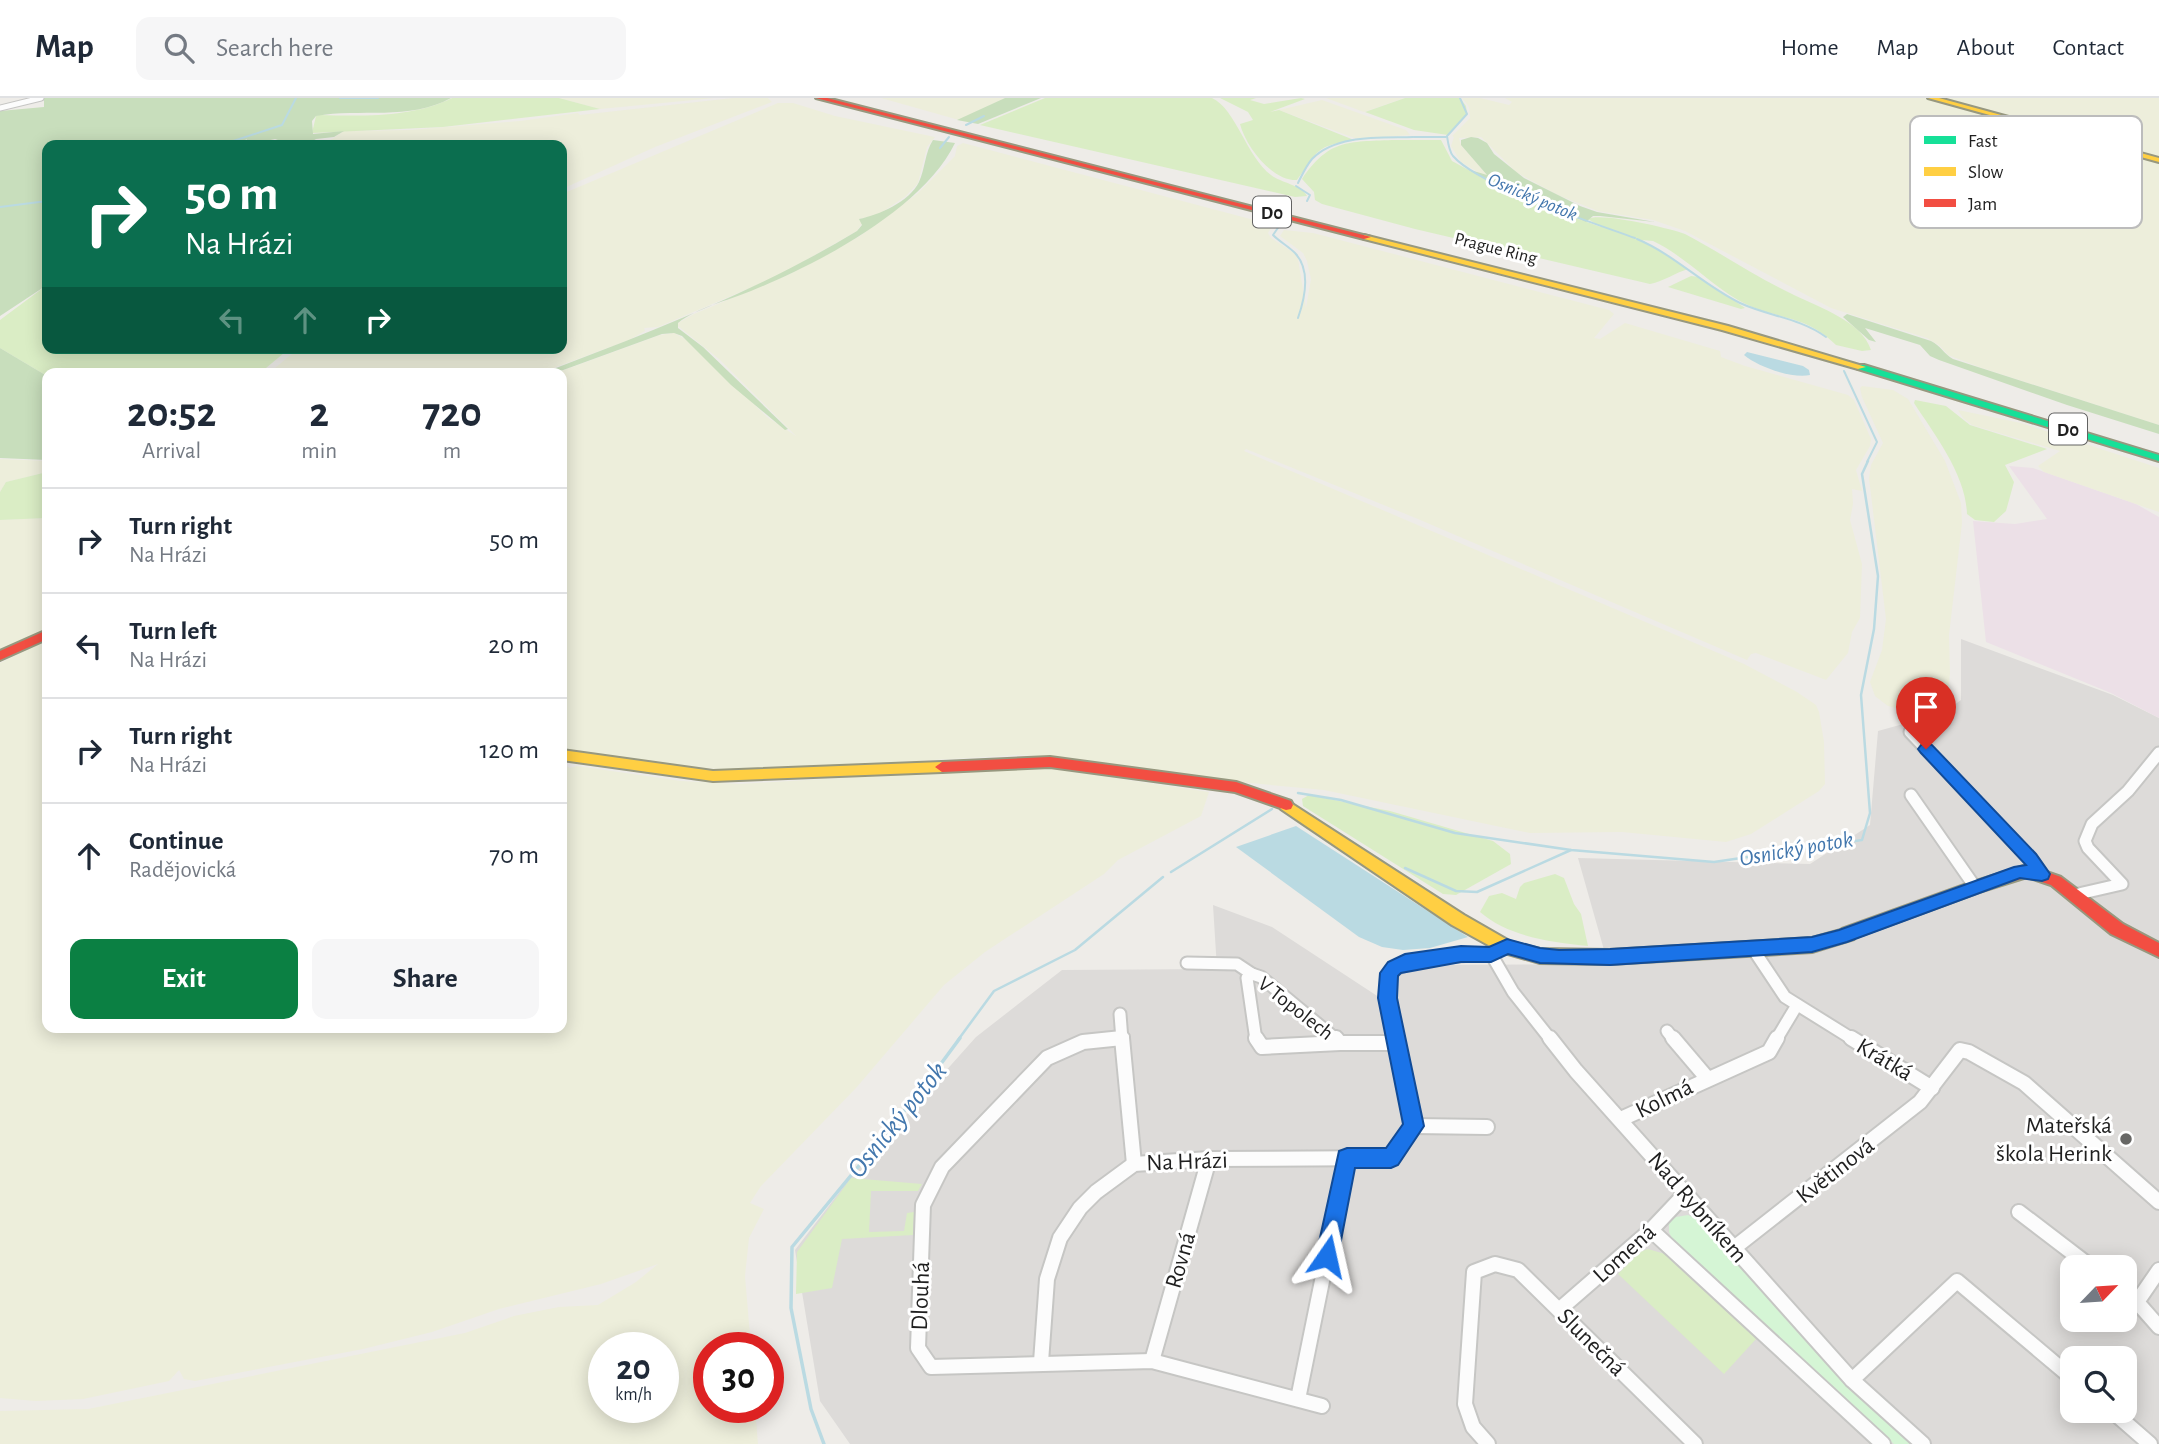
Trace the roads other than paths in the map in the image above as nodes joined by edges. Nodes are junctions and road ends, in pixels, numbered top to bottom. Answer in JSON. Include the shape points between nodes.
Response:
{"nodes":[{"id":1,"x":41,"y":98,"type":"edge"},
{"id":2,"x":819,"y":98,"type":"edge"},
{"id":3,"x":836,"y":98,"type":"edge"},
{"id":4,"x":1931,"y":98,"type":"edge"},
{"id":5,"x":0,"y":108,"type":"edge"},
{"id":6,"x":1997,"y":116,"type":"edge"},
{"id":7,"x":2142,"y":155,"type":"edge"},
{"id":8,"x":2159,"y":160,"type":"edge"},
{"id":9,"x":1816,"y":350,"type":"junction"},
{"id":10,"x":1909,"y":377,"type":"junction"},
{"id":11,"x":2159,"y":451,"type":"edge"},
{"id":12,"x":2159,"y":458,"type":"edge"},
{"id":13,"x":42,"y":636,"type":"edge"},
{"id":14,"x":0,"y":656,"type":"edge"},
{"id":15,"x":1910,"y":732,"type":"dead end"},
{"id":16,"x":2159,"y":753,"type":"edge"},
{"id":17,"x":567,"y":756,"type":"edge"},
{"id":18,"x":1911,"y":795,"type":"dead end"},
{"id":19,"x":2042,"y":874,"type":"junction"},
{"id":20,"x":1975,"y":887,"type":"junction"},
{"id":21,"x":2074,"y":895,"type":"junction"},
{"id":22,"x":1507,"y":947,"type":"junction"},
{"id":23,"x":1753,"y":949,"type":"junction"},
{"id":24,"x":2159,"y":950,"type":"edge"},
{"id":25,"x":1491,"y":954,"type":"junction"},
{"id":26,"x":1187,"y":963,"type":"dead end"},
{"id":27,"x":1252,"y":974,"type":"junction"},
{"id":28,"x":1797,"y":1005,"type":"junction"},
{"id":29,"x":1120,"y":1014,"type":"dead end"},
{"id":30,"x":1667,"y":1031,"type":"dead end"},
{"id":31,"x":1122,"y":1038,"type":"junction"},
{"id":32,"x":1340,"y":1043,"type":"junction"},
{"id":33,"x":1397,"y":1043,"type":"junction"},
{"id":34,"x":1707,"y":1078,"type":"junction"},
{"id":35,"x":1932,"y":1088,"type":"junction"},
{"id":36,"x":1622,"y":1119,"type":"junction"},
{"id":37,"x":1414,"y":1126,"type":"junction"},
{"id":38,"x":1487,"y":1127,"type":"dead end"},
{"id":39,"x":1347,"y":1158,"type":"junction"},
{"id":40,"x":1209,"y":1159,"type":"junction"},
{"id":41,"x":1134,"y":1164,"type":"junction"},
{"id":42,"x":1686,"y":1193,"type":"junction"},
{"id":43,"x":2159,"y":1202,"type":"edge"},
{"id":44,"x":2019,"y":1212,"type":"dead end"},
{"id":45,"x":1651,"y":1230,"type":"junction"},
{"id":46,"x":1734,"y":1248,"type":"junction"},
{"id":47,"x":2075,"y":1255,"type":"edge"},
{"id":48,"x":2159,"y":1270,"type":"edge"},
{"id":49,"x":2137,"y":1292,"type":"edge"},
{"id":50,"x":2137,"y":1304,"type":"edge"},
{"id":51,"x":1560,"y":1309,"type":"junction"},
{"id":52,"x":2159,"y":1327,"type":"edge"},
{"id":53,"x":1152,"y":1361,"type":"junction"},
{"id":54,"x":1041,"y":1362,"type":"junction"},
{"id":55,"x":2060,"y":1368,"type":"edge"},
{"id":56,"x":1852,"y":1380,"type":"junction"},
{"id":57,"x":1298,"y":1399,"type":"junction"},
{"id":58,"x":1322,"y":1406,"type":"dead end"},
{"id":59,"x":2125,"y":1423,"type":"edge"},
{"id":60,"x":1489,"y":1444,"type":"edge"},
{"id":61,"x":1695,"y":1444,"type":"edge"},
{"id":62,"x":1883,"y":1444,"type":"edge"},
{"id":63,"x":1923,"y":1444,"type":"edge"},
{"id":64,"x":2150,"y":1444,"type":"edge"}],
"edges":[{"from":1,"to":5,"type":"street"},
{"from":2,"to":9,"type":"main road","name":"Prague Ring","number":"D0"},
{"from":3,"to":9,"type":"main road","name":"Prague Ring","number":"D0","via":[[1579,283]]},
{"from":4,"to":6,"type":"main road"},
{"from":7,"to":8,"type":"main road"},
{"from":9,"to":10,"type":"main road","name":"Prague Ring","number":"D0"},
{"from":10,"to":11,"type":"main road","name":"Prague Ring","number":"D0"},
{"from":10,"to":12,"type":"main road","name":"Prague Ring","number":"D0"},
{"from":13,"to":14,"type":"main road"},
{"from":15,"to":19,"type":"street"},
{"from":16,"to":21,"type":"street","via":[[2088,829],[2088,848],[2122,884]]},
{"from":17,"to":22,"type":"main road","via":[[713,776],[1050,762],[1219,784],[1277,800],[1458,920]]},
{"from":18,"to":20,"type":"street"},
{"from":19,"to":20,"type":"main road","via":[[2020,871]]},
{"from":19,"to":21,"type":"main road"},
{"from":20,"to":23,"type":"main road","via":[[1812,945]]},
{"from":21,"to":24,"type":"main road","via":[[2117,929]]},
{"from":22,"to":23,"type":"main road","via":[[1559,957]]},
{"from":22,"to":25,"type":"street"},
{"from":23,"to":28,"type":"street","name":"Krátká","via":[[1776,987]]},
{"from":25,"to":33,"type":"street","via":[[1461,954],[1394,967],[1389,973],[1388,998]]},
{"from":25,"to":36,"type":"street","name":"Nad Rybníkem","via":[[1521,1002]]},
{"from":26,"to":27,"type":"street","name":"V Topolech","via":[[1237,964]]},
{"from":27,"to":32,"type":"street","name":"V Topolech","via":[[1268,982]]},
{"from":27,"to":32,"type":"street","name":"V Topolech","via":[[1247,978],[1248,988],[1256,1039],[1262,1047]]},
{"from":28,"to":34,"type":"street","name":"Kolmá","via":[[1769,1052]]},
{"from":28,"to":35,"type":"street","name":"Krátká"},
{"from":29,"to":31,"type":"street"},
{"from":30,"to":34,"type":"street","name":"Kolmá"},
{"from":31,"to":41,"type":"street"},
{"from":31,"to":54,"type":"street","name":"Dlouhá","via":[[1089,1038],[1047,1058],[942,1167],[923,1205],[918,1348],[931,1367]]},
{"from":32,"to":33,"type":"street","name":"V Topolech"},
{"from":33,"to":37,"type":"street"},
{"from":34,"to":36,"type":"street","name":"Kolmá"},
{"from":35,"to":43,"type":"street","name":"Krátká","via":[[1955,1054],[1969,1052],[2024,1083]]},
{"from":35,"to":46,"type":"street","name":"Květinová"},
{"from":36,"to":42,"type":"street","name":"Nad Rybníkem"},
{"from":37,"to":38,"type":"street"},
{"from":37,"to":39,"type":"street","name":"Na Hrázi","via":[[1391,1158]]},
{"from":39,"to":40,"type":"street","name":"Na Hrázi"},
{"from":39,"to":57,"type":"street"},
{"from":40,"to":41,"type":"street","name":"Na Hrázi"},
{"from":40,"to":53,"type":"street","name":"Rovná"},
{"from":41,"to":54,"type":"street","name":"Na Hrázi","via":[[1096,1192],[1060,1238],[1047,1279]]},
{"from":42,"to":45,"type":"street","name":"Lomená"},
{"from":42,"to":46,"type":"street","name":"Nad Rybníkem"},
{"from":44,"to":47,"type":"street"},
{"from":45,"to":51,"type":"street","name":"Lomená"},
{"from":45,"to":62,"type":"street","name":"Nad Rybníkem"},
{"from":46,"to":56,"type":"street","name":"Nad Rybníkem"},
{"from":48,"to":49,"type":"street"},
{"from":50,"to":52,"type":"street"},
{"from":51,"to":60,"type":"street","name":"Slunečná","via":[[1512,1267],[1495,1264],[1474,1272],[1465,1404],[1474,1427]]},
{"from":51,"to":61,"type":"street","name":"Slunečná"},
{"from":53,"to":54,"type":"street","name":"Dlouhá"},
{"from":53,"to":57,"type":"street","name":"Dlouhá"},
{"from":55,"to":56,"type":"street","via":[[1956,1281]]},
{"from":56,"to":63,"type":"street","name":"Nad Rybníkem"},
{"from":57,"to":58,"type":"street","name":"Dlouhá"},
{"from":59,"to":64,"type":"street"}]}
